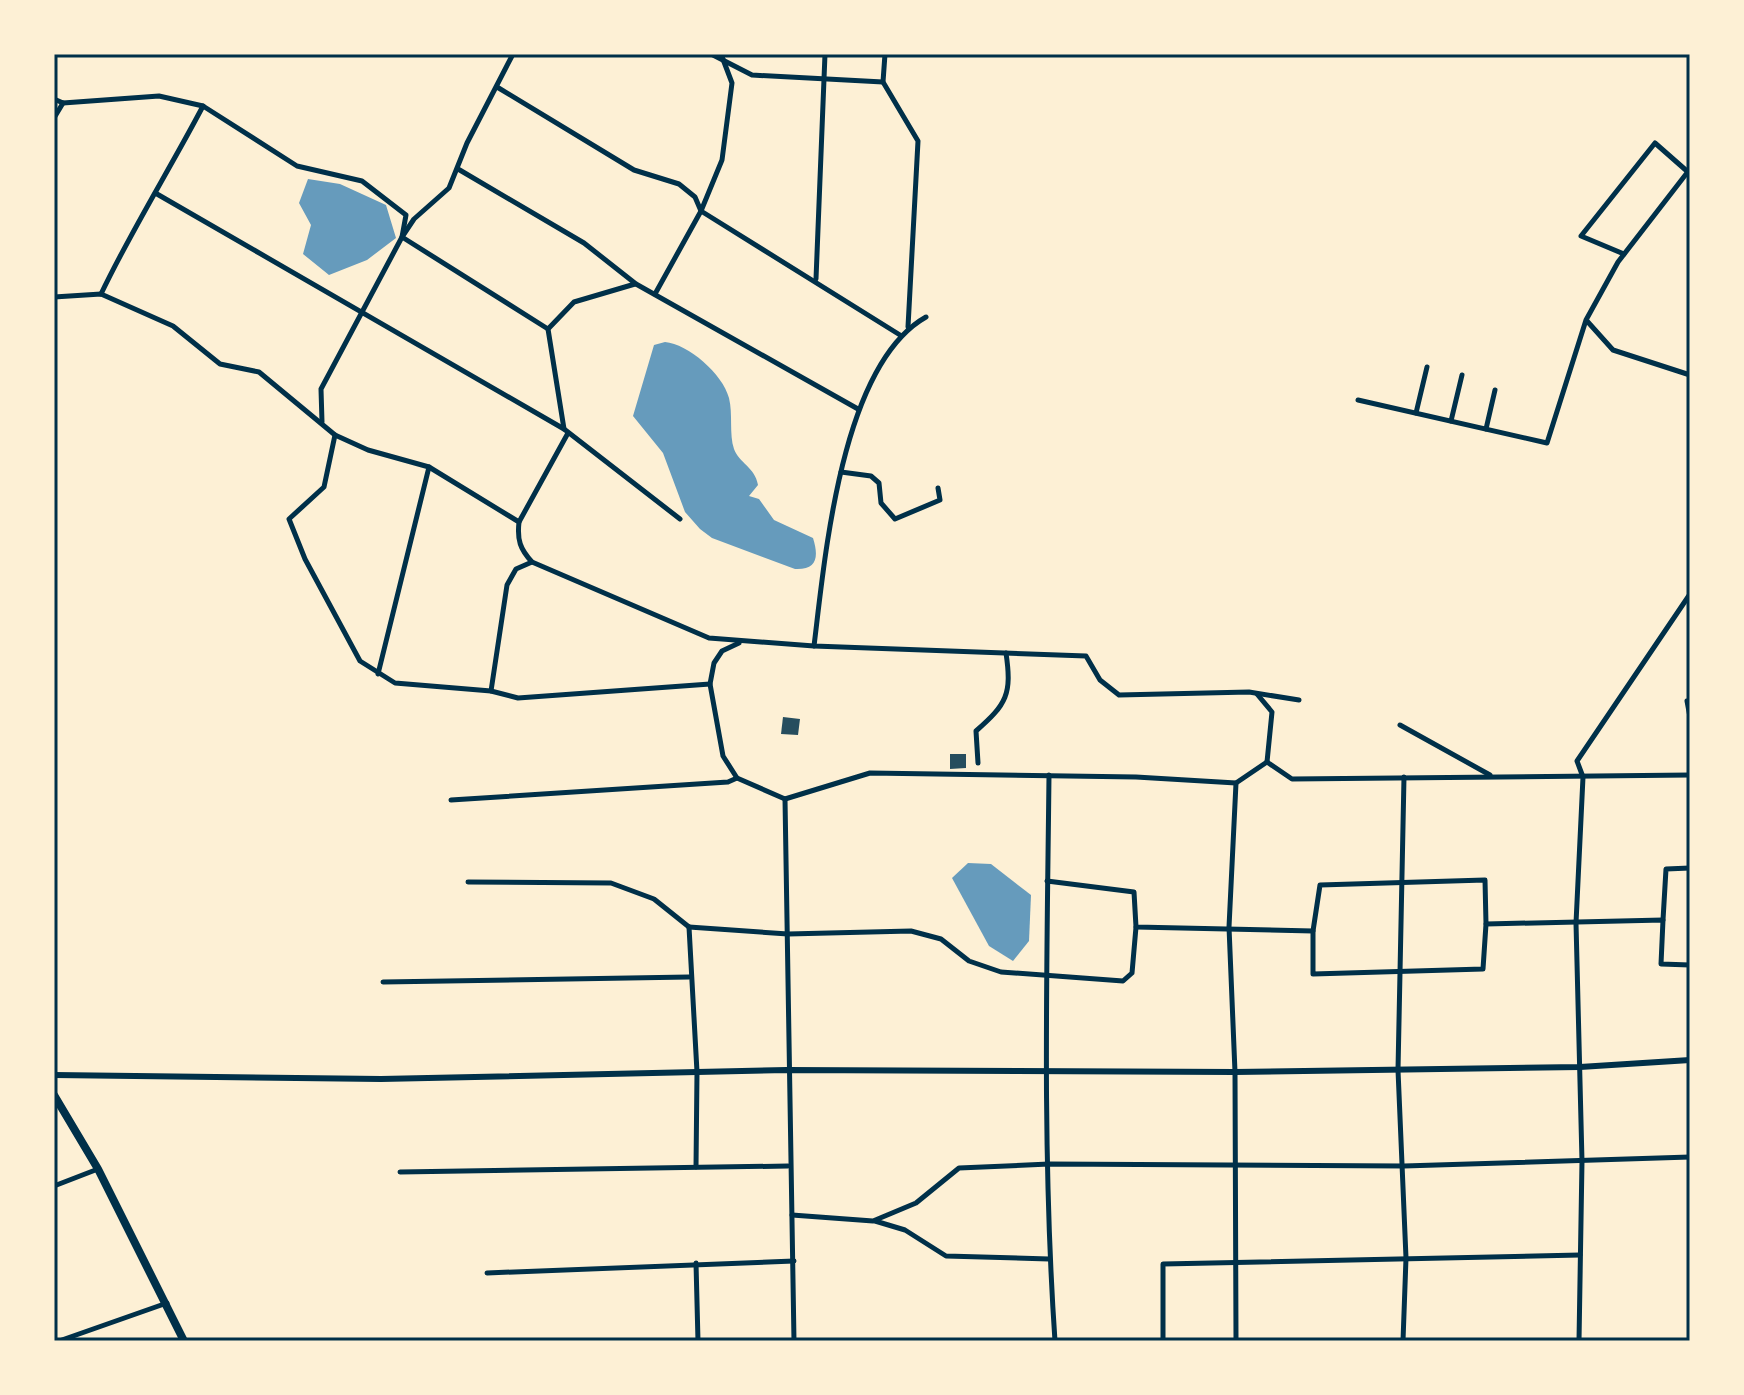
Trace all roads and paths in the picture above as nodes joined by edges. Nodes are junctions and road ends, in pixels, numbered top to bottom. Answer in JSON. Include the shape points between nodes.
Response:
{"nodes":[{"id":1,"x":513,"y":54,"type":"edge"},
{"id":2,"x":711,"y":54,"type":"edge"},
{"id":3,"x":721,"y":54,"type":"edge"},
{"id":4,"x":825,"y":54,"type":"edge"},
{"id":5,"x":885,"y":54,"type":"edge"},
{"id":6,"x":724,"y":63,"type":"junction"},
{"id":7,"x":825,"y":78,"type":"junction"},
{"id":8,"x":883,"y":82,"type":"junction"},
{"id":9,"x":497,"y":87,"type":"junction"},
{"id":10,"x":54,"y":99,"type":"edge"},
{"id":11,"x":63,"y":103,"type":"junction"},
{"id":12,"x":203,"y":106,"type":"junction"},
{"id":13,"x":54,"y":118,"type":"edge"},
{"id":14,"x":458,"y":169,"type":"junction"},
{"id":15,"x":1689,"y":170,"type":"edge"},
{"id":16,"x":157,"y":194,"type":"junction"},
{"id":17,"x":701,"y":211,"type":"junction"},
{"id":18,"x":402,"y":237,"type":"junction"},
{"id":19,"x":1624,"y":254,"type":"junction"},
{"id":20,"x":816,"y":279,"type":"junction"},
{"id":21,"x":636,"y":284,"type":"junction"},
{"id":22,"x":101,"y":294,"type":"junction"},
{"id":23,"x":655,"y":294,"type":"junction"},
{"id":24,"x":54,"y":297,"type":"edge"},
{"id":25,"x":361,"y":315,"type":"junction"},
{"id":26,"x":926,"y":317,"type":"dead end"},
{"id":27,"x":1586,"y":320,"type":"junction"},
{"id":28,"x":908,"y":328,"type":"junction"},
{"id":29,"x":548,"y":329,"type":"junction"},
{"id":30,"x":900,"y":335,"type":"junction"},
{"id":31,"x":1427,"y":367,"type":"dead end"},
{"id":32,"x":1462,"y":375,"type":"dead end"},
{"id":33,"x":1690,"y":375,"type":"edge"},
{"id":34,"x":1495,"y":390,"type":"dead end"},
{"id":35,"x":1358,"y":400,"type":"dead end"},
{"id":36,"x":858,"y":409,"type":"junction"},
{"id":37,"x":1416,"y":413,"type":"junction"},
{"id":38,"x":1451,"y":421,"type":"junction"},
{"id":39,"x":322,"y":422,"type":"junction"},
{"id":40,"x":1486,"y":429,"type":"junction"},
{"id":41,"x":566,"y":431,"type":"junction"},
{"id":42,"x":335,"y":435,"type":"junction"},
{"id":43,"x":429,"y":467,"type":"junction"},
{"id":44,"x":841,"y":472,"type":"junction"},
{"id":45,"x":938,"y":488,"type":"dead end"},
{"id":46,"x":680,"y":519,"type":"dead end"},
{"id":47,"x":519,"y":522,"type":"junction"},
{"id":48,"x":532,"y":562,"type":"junction"},
{"id":49,"x":1690,"y":594,"type":"edge"},
{"id":50,"x":740,"y":642,"type":"junction"},
{"id":51,"x":814,"y":646,"type":"junction"},
{"id":52,"x":1006,"y":653,"type":"junction"},
{"id":53,"x":378,"y":674,"type":"junction"},
{"id":54,"x":710,"y":684,"type":"junction"},
{"id":55,"x":491,"y":691,"type":"junction"},
{"id":56,"x":1256,"y":693,"type":"junction"},
{"id":57,"x":1299,"y":700,"type":"dead end"},
{"id":58,"x":1687,"y":701,"type":"dead end"},
{"id":59,"x":1690,"y":717,"type":"edge"},
{"id":60,"x":1400,"y":725,"type":"dead end"},
{"id":61,"x":1267,"y":762,"type":"junction"},
{"id":62,"x":978,"y":763,"type":"dead end"},
{"id":63,"x":1049,"y":775,"type":"junction"},
{"id":64,"x":1690,"y":775,"type":"edge"},
{"id":65,"x":1492,"y":776,"type":"junction"},
{"id":66,"x":1404,"y":777,"type":"junction"},
{"id":67,"x":1583,"y":777,"type":"junction"},
{"id":68,"x":737,"y":778,"type":"junction"},
{"id":69,"x":1236,"y":783,"type":"junction"},
{"id":70,"x":785,"y":799,"type":"junction"},
{"id":71,"x":451,"y":800,"type":"dead end"},
{"id":72,"x":1690,"y":868,"type":"edge"},
{"id":73,"x":1047,"y":881,"type":"junction"},
{"id":74,"x":468,"y":882,"type":"dead end"},
{"id":75,"x":1401,"y":883,"type":"junction"},
{"id":76,"x":1663,"y":920,"type":"junction"},
{"id":77,"x":1576,"y":923,"type":"junction"},
{"id":78,"x":1486,"y":924,"type":"junction"},
{"id":79,"x":689,"y":927,"type":"junction"},
{"id":80,"x":1136,"y":927,"type":"junction"},
{"id":81,"x":1229,"y":927,"type":"junction"},
{"id":82,"x":1313,"y":931,"type":"junction"},
{"id":83,"x":788,"y":934,"type":"junction"},
{"id":84,"x":1690,"y":965,"type":"edge"},
{"id":85,"x":1400,"y":973,"type":"junction"},
{"id":86,"x":689,"y":977,"type":"junction"},
{"id":87,"x":1047,"y":978,"type":"junction"},
{"id":88,"x":383,"y":982,"type":"dead end"},
{"id":89,"x":1690,"y":1060,"type":"edge"},
{"id":90,"x":1580,"y":1067,"type":"junction"},
{"id":91,"x":787,"y":1070,"type":"junction"},
{"id":92,"x":1398,"y":1070,"type":"junction"},
{"id":93,"x":1047,"y":1071,"type":"junction"},
{"id":94,"x":697,"y":1072,"type":"junction"},
{"id":95,"x":1235,"y":1072,"type":"junction"},
{"id":96,"x":54,"y":1075,"type":"edge"},
{"id":97,"x":54,"y":1095,"type":"edge"},
{"id":98,"x":1690,"y":1157,"type":"edge"},
{"id":99,"x":1582,"y":1161,"type":"junction"},
{"id":100,"x":1049,"y":1164,"type":"junction"},
{"id":101,"x":788,"y":1166,"type":"junction"},
{"id":102,"x":1233,"y":1166,"type":"junction"},
{"id":103,"x":1404,"y":1166,"type":"junction"},
{"id":104,"x":696,"y":1167,"type":"junction"},
{"id":105,"x":98,"y":1169,"type":"junction"},
{"id":106,"x":400,"y":1172,"type":"dead end"},
{"id":107,"x":54,"y":1186,"type":"edge"},
{"id":108,"x":792,"y":1215,"type":"junction"},
{"id":109,"x":873,"y":1221,"type":"junction"},
{"id":110,"x":1580,"y":1255,"type":"junction"},
{"id":111,"x":1406,"y":1258,"type":"junction"},
{"id":112,"x":1049,"y":1259,"type":"junction"},
{"id":113,"x":1236,"y":1260,"type":"junction"},
{"id":114,"x":794,"y":1261,"type":"junction"},
{"id":115,"x":696,"y":1263,"type":"junction"},
{"id":116,"x":487,"y":1273,"type":"dead end"},
{"id":117,"x":167,"y":1303,"type":"junction"},
{"id":118,"x":59,"y":1341,"type":"edge"},
{"id":119,"x":184,"y":1341,"type":"edge"},
{"id":120,"x":698,"y":1341,"type":"edge"},
{"id":121,"x":794,"y":1341,"type":"edge"},
{"id":122,"x":1055,"y":1341,"type":"edge"},
{"id":123,"x":1163,"y":1341,"type":"edge"},
{"id":124,"x":1236,"y":1341,"type":"edge"},
{"id":125,"x":1403,"y":1341,"type":"edge"},
{"id":126,"x":1579,"y":1341,"type":"edge"}],
"edges":[{"from":1,"to":9,"type":"street"},
{"from":2,"to":6,"type":"street"},
{"from":3,"to":6,"type":"street"},
{"from":4,"to":7,"type":"street"},
{"from":5,"to":8,"type":"street"},
{"from":6,"to":7,"type":"street","via":[[752,75]]},
{"from":6,"to":17,"type":"street","via":[[732,83],[722,160]]},
{"from":7,"to":8,"type":"street"},
{"from":7,"to":20,"type":"street"},
{"from":8,"to":28,"type":"street","via":[[918,141]]},
{"from":9,"to":14,"type":"street"},
{"from":9,"to":17,"type":"street","via":[[634,170],[679,184],[695,197]]},
{"from":10,"to":11,"type":"street"},
{"from":11,"to":12,"type":"street","via":[[159,96]]},
{"from":11,"to":13,"type":"street"},
{"from":12,"to":16,"type":"street"},
{"from":12,"to":18,"type":"street","via":[[297,166],[362,181],[406,215]]},
{"from":14,"to":18,"type":"street","via":[[440,200],[414,219]]},
{"from":14,"to":21,"type":"street","via":[[584,243]]},
{"from":15,"to":19,"type":"street"},
{"from":15,"to":19,"type":"street","via":[[1655,143],[1581,236]]},
{"from":16,"to":22,"type":"street"},
{"from":16,"to":25,"type":"street"},
{"from":17,"to":20,"type":"street"},
{"from":17,"to":23,"type":"street"},
{"from":18,"to":25,"type":"street"},
{"from":18,"to":29,"type":"street"},
{"from":19,"to":27,"type":"street"},
{"from":20,"to":30,"type":"street"},
{"from":21,"to":23,"type":"street"},
{"from":21,"to":29,"type":"street","via":[[574,302]]},
{"from":22,"to":24,"type":"street"},
{"from":22,"to":39,"type":"street","via":[[173,326],[220,364],[259,372]]},
{"from":23,"to":36,"type":"street"},
{"from":25,"to":39,"type":"street","via":[[321,389]]},
{"from":25,"to":41,"type":"street"},
{"from":26,"to":28,"type":"street"},
{"from":27,"to":33,"type":"street","via":[[1613,350]]},
{"from":27,"to":40,"type":"street","via":[[1547,443]]},
{"from":28,"to":30,"type":"street"},
{"from":29,"to":41,"type":"street"},
{"from":30,"to":36,"type":"street"},
{"from":31,"to":37,"type":"street"},
{"from":32,"to":38,"type":"street"},
{"from":34,"to":40,"type":"street"},
{"from":35,"to":37,"type":"street"},
{"from":36,"to":44,"type":"street"},
{"from":37,"to":38,"type":"street"},
{"from":38,"to":40,"type":"street"},
{"from":39,"to":42,"type":"street"},
{"from":41,"to":46,"type":"street"},
{"from":41,"to":47,"type":"street"},
{"from":42,"to":43,"type":"street"},
{"from":42,"to":53,"type":"street","via":[[324,487],[289,519],[360,661]]},
{"from":43,"to":47,"type":"street"},
{"from":43,"to":53,"type":"street"},
{"from":44,"to":45,"type":"street","via":[[871,476],[879,483],[881,503],[895,519],[940,500]]},
{"from":44,"to":51,"type":"street","via":[[829,522]]},
{"from":47,"to":48,"type":"street","via":[[521,551]]},
{"from":48,"to":50,"type":"street","via":[[709,638]]},
{"from":48,"to":55,"type":"street","via":[[516,569],[507,585]]},
{"from":49,"to":67,"type":"street","via":[[1577,761]]},
{"from":50,"to":51,"type":"street"},
{"from":50,"to":54,"type":"street","via":[[722,651]]},
{"from":51,"to":52,"type":"street"},
{"from":52,"to":56,"type":"street","via":[[1086,656],[1100,680],[1119,695]]},
{"from":52,"to":62,"type":"street","via":[[1010,683],[1001,709],[976,731]]},
{"from":53,"to":55,"type":"street","via":[[407,685]]},
{"from":54,"to":55,"type":"street","via":[[518,698]]},
{"from":54,"to":68,"type":"street","via":[[723,756]]},
{"from":56,"to":57,"type":"street"},
{"from":56,"to":61,"type":"street","via":[[1272,712]]},
{"from":58,"to":59,"type":"street"},
{"from":60,"to":65,"type":"street"},
{"from":61,"to":66,"type":"street","via":[[1292,779]]},
{"from":61,"to":69,"type":"street"},
{"from":63,"to":69,"type":"street"},
{"from":63,"to":70,"type":"street","via":[[870,773]]},
{"from":63,"to":73,"type":"street"},
{"from":64,"to":67,"type":"street"},
{"from":65,"to":66,"type":"street"},
{"from":65,"to":67,"type":"street"},
{"from":66,"to":75,"type":"street"},
{"from":67,"to":77,"type":"street"},
{"from":68,"to":70,"type":"street"},
{"from":68,"to":71,"type":"street"},
{"from":69,"to":81,"type":"street"},
{"from":70,"to":83,"type":"street"},
{"from":72,"to":76,"type":"street","via":[[1666,869]]},
{"from":73,"to":80,"type":"street","via":[[1134,892]]},
{"from":73,"to":87,"type":"street"},
{"from":74,"to":79,"type":"street","via":[[611,883],[654,899]]},
{"from":75,"to":78,"type":"street","via":[[1485,880]]},
{"from":75,"to":82,"type":"street","via":[[1320,885]]},
{"from":75,"to":85,"type":"street"},
{"from":76,"to":77,"type":"street"},
{"from":76,"to":84,"type":"street","via":[[1661,964]]},
{"from":77,"to":78,"type":"street"},
{"from":77,"to":90,"type":"street"},
{"from":78,"to":85,"type":"street","via":[[1483,969]]},
{"from":79,"to":83,"type":"street"},
{"from":79,"to":86,"type":"street"},
{"from":80,"to":81,"type":"street"},
{"from":80,"to":87,"type":"street","via":[[1132,973],[1123,981]]},
{"from":81,"to":82,"type":"street"},
{"from":81,"to":95,"type":"street"},
{"from":82,"to":85,"type":"street","via":[[1313,974]]},
{"from":83,"to":87,"type":"street","via":[[911,931],[941,939],[969,961]]},
{"from":83,"to":91,"type":"street"},
{"from":85,"to":92,"type":"street"},
{"from":86,"to":88,"type":"street"},
{"from":86,"to":94,"type":"street"},
{"from":87,"to":93,"type":"street"},
{"from":89,"to":90,"type":"street"},
{"from":90,"to":92,"type":"street"},
{"from":90,"to":99,"type":"street"},
{"from":91,"to":93,"type":"street"},
{"from":91,"to":94,"type":"street"},
{"from":91,"to":101,"type":"street"},
{"from":92,"to":95,"type":"street"},
{"from":92,"to":103,"type":"street"},
{"from":93,"to":95,"type":"street"},
{"from":93,"to":100,"type":"street"},
{"from":94,"to":96,"type":"street","via":[[381,1079]]},
{"from":94,"to":104,"type":"street"},
{"from":95,"to":102,"type":"street"},
{"from":97,"to":105,"type":"main road"},
{"from":98,"to":99,"type":"street"},
{"from":99,"to":103,"type":"street"},
{"from":99,"to":110,"type":"street"},
{"from":100,"to":102,"type":"street"},
{"from":100,"to":109,"type":"street","via":[[959,1168],[916,1203]]},
{"from":100,"to":112,"type":"street"},
{"from":101,"to":104,"type":"street"},
{"from":101,"to":108,"type":"street"},
{"from":102,"to":103,"type":"street"},
{"from":102,"to":113,"type":"street"},
{"from":103,"to":111,"type":"street"},
{"from":104,"to":106,"type":"street"},
{"from":105,"to":107,"type":"street"},
{"from":105,"to":117,"type":"main road"},
{"from":108,"to":109,"type":"street"},
{"from":108,"to":114,"type":"street"},
{"from":109,"to":112,"type":"street","via":[[905,1230],[946,1256]]},
{"from":110,"to":111,"type":"street"},
{"from":110,"to":126,"type":"street"},
{"from":111,"to":113,"type":"street"},
{"from":111,"to":125,"type":"street"},
{"from":112,"to":122,"type":"street"},
{"from":113,"to":123,"type":"street","via":[[1163,1264]]},
{"from":113,"to":124,"type":"street"},
{"from":114,"to":115,"type":"street"},
{"from":114,"to":121,"type":"street"},
{"from":115,"to":116,"type":"street"},
{"from":115,"to":120,"type":"street"},
{"from":117,"to":118,"type":"street"},
{"from":117,"to":119,"type":"main road"}]}
